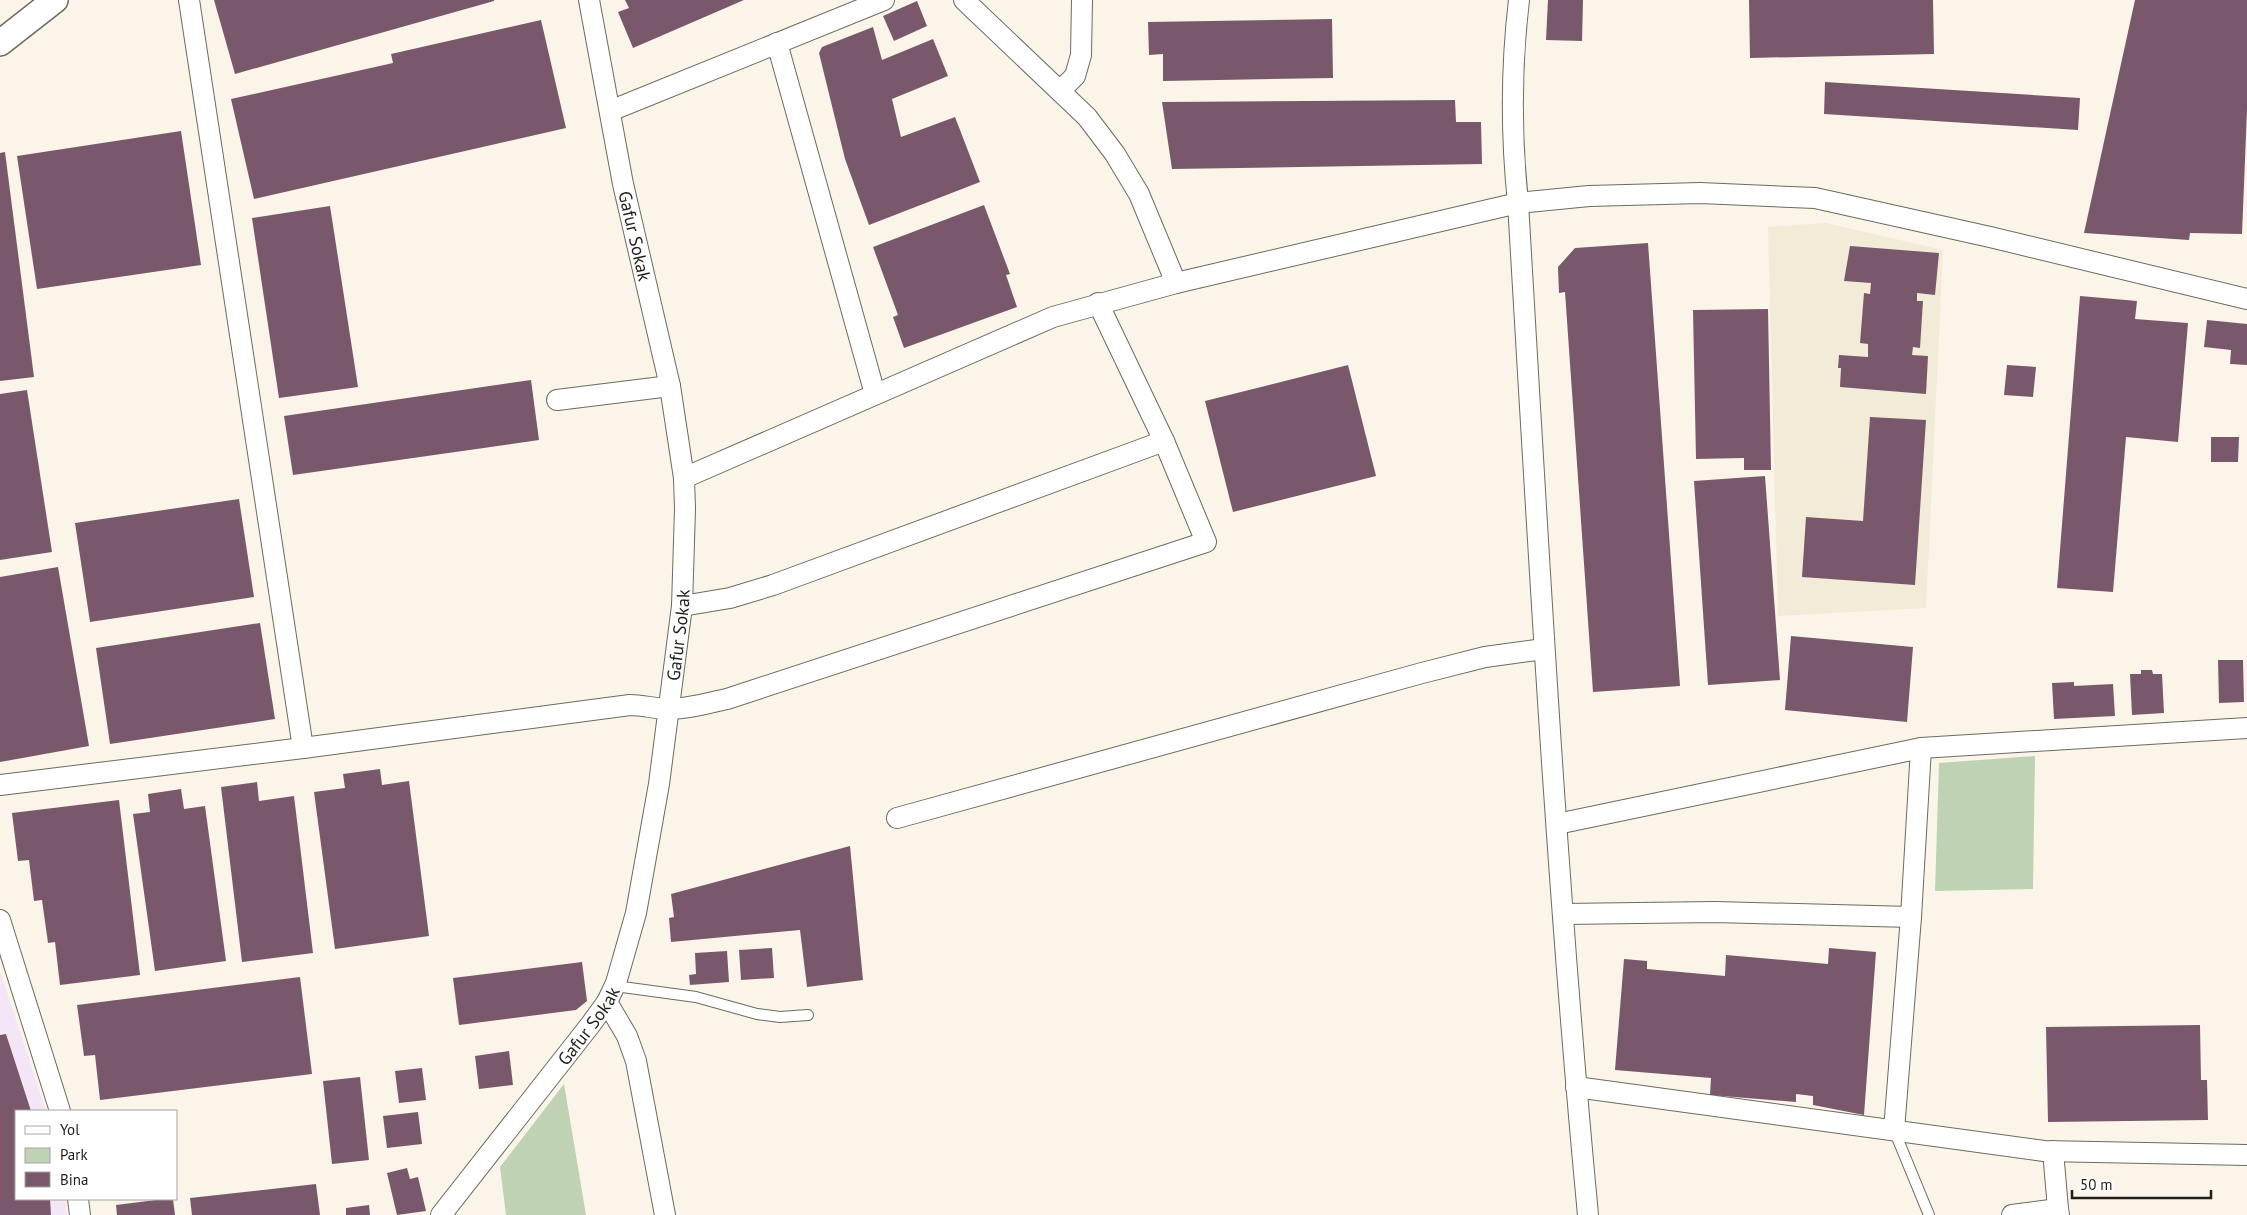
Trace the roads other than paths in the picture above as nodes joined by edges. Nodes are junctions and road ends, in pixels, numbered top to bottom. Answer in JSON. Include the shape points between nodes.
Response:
{"nodes":[{"id":1,"x":189,"y":0,"type":"edge"},
{"id":2,"x":588,"y":0,"type":"edge"},
{"id":3,"x":884,"y":0,"type":"edge"},
{"id":4,"x":964,"y":0,"type":"edge"},
{"id":5,"x":1082,"y":0,"type":"edge"},
{"id":6,"x":1519,"y":0,"type":"edge"},
{"id":7,"x":48,"y":2,"type":"edge"},
{"id":8,"x":0,"y":43,"type":"edge"},
{"id":9,"x":777,"y":43,"type":"junction"},
{"id":10,"x":1060,"y":91,"type":"junction"},
{"id":11,"x":610,"y":111,"type":"junction"},
{"id":12,"x":1518,"y":202,"type":"junction"},
{"id":13,"x":1176,"y":283,"type":"junction"},
{"id":14,"x":2247,"y":299,"type":"edge"},
{"id":15,"x":1098,"y":303,"type":"junction"},
{"id":16,"x":670,"y":386,"type":"junction"},
{"id":17,"x":875,"y":394,"type":"junction"},
{"id":18,"x":556,"y":400,"type":"dead end"},
{"id":19,"x":1164,"y":441,"type":"junction"},
{"id":20,"x":684,"y":478,"type":"junction"},
{"id":21,"x":682,"y":606,"type":"junction"},
{"id":22,"x":1544,"y":649,"type":"junction"},
{"id":23,"x":668,"y":709,"type":"junction"},
{"id":24,"x":2247,"y":728,"type":"edge"},
{"id":25,"x":303,"y":748,"type":"junction"},
{"id":26,"x":1921,"y":748,"type":"junction"},
{"id":27,"x":0,"y":785,"type":"edge"},
{"id":28,"x":897,"y":818,"type":"dead end"},
{"id":29,"x":1557,"y":824,"type":"junction"},
{"id":30,"x":1563,"y":914,"type":"junction"},
{"id":31,"x":1911,"y":917,"type":"junction"},
{"id":32,"x":0,"y":920,"type":"edge"},
{"id":33,"x":611,"y":994,"type":"junction"},
{"id":34,"x":808,"y":1015,"type":"dead end"},
{"id":35,"x":1576,"y":1087,"type":"junction"},
{"id":36,"x":60,"y":1110,"type":"edge"},
{"id":37,"x":1894,"y":1130,"type":"junction"},
{"id":38,"x":2053,"y":1151,"type":"junction"},
{"id":39,"x":2247,"y":1155,"type":"edge"},
{"id":40,"x":78,"y":1200,"type":"edge"},
{"id":41,"x":2059,"y":1212,"type":"edge"},
{"id":42,"x":80,"y":1215,"type":"edge"},
{"id":43,"x":441,"y":1215,"type":"edge"},
{"id":44,"x":665,"y":1215,"type":"edge"},
{"id":45,"x":1588,"y":1215,"type":"edge"},
{"id":46,"x":1929,"y":1215,"type":"edge"},
{"id":47,"x":2012,"y":1215,"type":"edge"}],
"edges":[{"from":1,"to":25,"type":"street"},
{"from":2,"to":11,"type":"street","name":"Gafur Sokak"},
{"from":3,"to":9,"type":"street"},
{"from":4,"to":10,"type":"street"},
{"from":5,"to":10,"type":"street","via":[[1081,56],[1075,76]]},
{"from":6,"to":12,"type":"street","via":[[1513,109]]},
{"from":7,"to":8,"type":"street"},
{"from":9,"to":11,"type":"street"},
{"from":9,"to":17,"type":"street"},
{"from":10,"to":13,"type":"street","via":[[1087,117],[1115,154],[1139,194]]},
{"from":11,"to":16,"type":"street","name":"Gafur Sokak","via":[[623,184]]},
{"from":12,"to":13,"type":"street"},
{"from":12,"to":14,"type":"street","via":[[1700,193],[1815,198]]},
{"from":12,"to":22,"type":"street"},
{"from":13,"to":15,"type":"street"},
{"from":15,"to":17,"type":"street","via":[[1054,317]]},
{"from":15,"to":19,"type":"street"},
{"from":16,"to":18,"type":"street"},
{"from":16,"to":20,"type":"street","name":"Gafur Sokak"},
{"from":17,"to":20,"type":"street"},
{"from":19,"to":21,"type":"street","via":[[772,585],[730,598]]},
{"from":19,"to":23,"type":"street","via":[[1206,542],[727,699]]},
{"from":20,"to":21,"type":"street","name":"Gafur Sokak"},
{"from":21,"to":23,"type":"street","name":"Gafur Sokak"},
{"from":22,"to":28,"type":"street","via":[[1485,658],[1422,673]]},
{"from":22,"to":29,"type":"street"},
{"from":23,"to":25,"type":"street","via":[[630,705]]},
{"from":23,"to":33,"type":"street","name":"Gafur Sokak","via":[[659,784],[636,913]]},
{"from":24,"to":26,"type":"street"},
{"from":25,"to":27,"type":"street"},
{"from":26,"to":29,"type":"street"},
{"from":26,"to":31,"type":"street"},
{"from":29,"to":30,"type":"street"},
{"from":30,"to":31,"type":"street","via":[[1715,912]]},
{"from":30,"to":35,"type":"street"},
{"from":31,"to":37,"type":"street"},
{"from":32,"to":36,"type":"street"},
{"from":33,"to":34,"type":"lane","via":[[696,997],[757,1014],[780,1017]]},
{"from":33,"to":43,"type":"street","name":"Gafur Sokak"},
{"from":33,"to":44,"type":"street","via":[[636,1061]]},
{"from":35,"to":37,"type":"street"},
{"from":35,"to":45,"type":"street"},
{"from":37,"to":38,"type":"street"},
{"from":37,"to":46,"type":"lane"},
{"from":38,"to":39,"type":"street"},
{"from":38,"to":41,"type":"street"},
{"from":40,"to":42,"type":"street"},
{"from":41,"to":47,"type":"street"}]}
